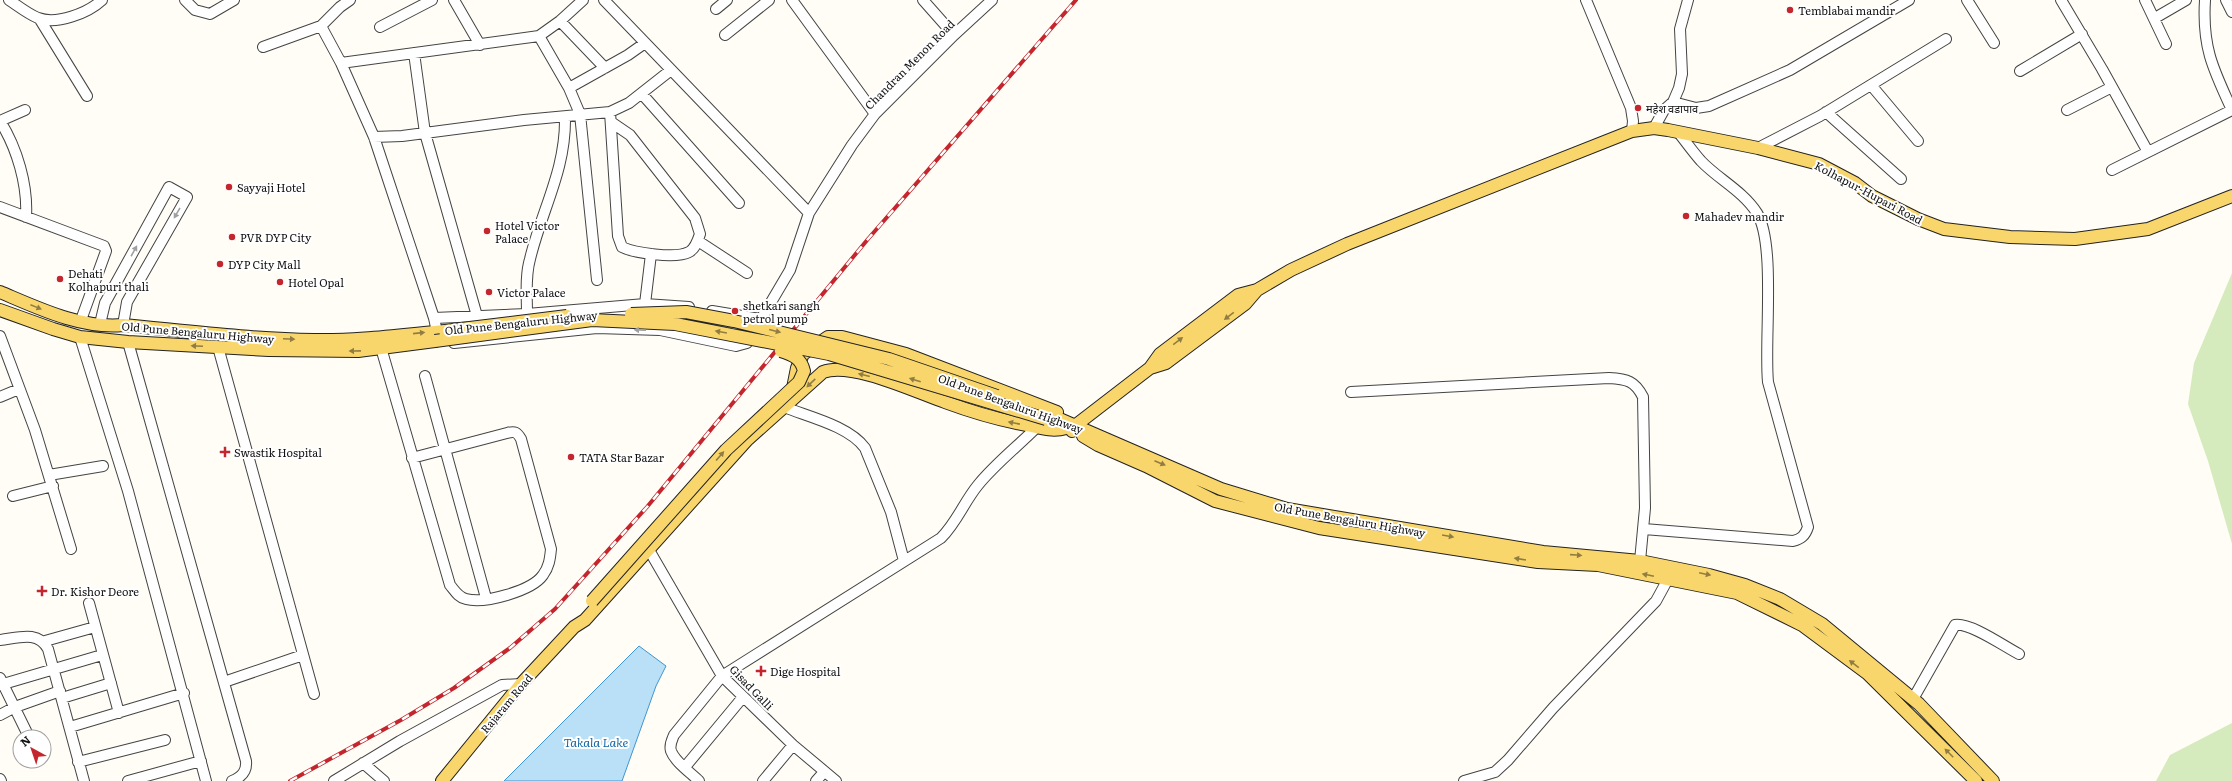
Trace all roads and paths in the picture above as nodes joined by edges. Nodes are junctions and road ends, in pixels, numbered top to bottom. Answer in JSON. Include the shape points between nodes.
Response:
{"nodes":[{"id":1,"x":9,"y":0,"type":"edge"},
{"id":2,"x":102,"y":0,"type":"edge"},
{"id":3,"x":185,"y":0,"type":"edge"},
{"id":4,"x":234,"y":0,"type":"edge"},
{"id":5,"x":350,"y":0,"type":"edge"},
{"id":6,"x":432,"y":0,"type":"edge"},
{"id":7,"x":454,"y":0,"type":"edge"},
{"id":8,"x":583,"y":0,"type":"edge"},
{"id":9,"x":604,"y":0,"type":"edge"},
{"id":10,"x":727,"y":0,"type":"edge"},
{"id":11,"x":769,"y":0,"type":"edge"},
{"id":12,"x":792,"y":0,"type":"edge"},
{"id":13,"x":922,"y":0,"type":"edge"},
{"id":14,"x":1586,"y":0,"type":"edge"},
{"id":15,"x":1688,"y":0,"type":"edge"},
{"id":16,"x":1909,"y":0,"type":"edge"},
{"id":17,"x":1967,"y":0,"type":"edge"},
{"id":18,"x":2061,"y":0,"type":"edge"},
{"id":19,"x":2145,"y":0,"type":"edge"},
{"id":20,"x":2186,"y":0,"type":"edge"},
{"id":21,"x":2205,"y":0,"type":"edge"},
{"id":22,"x":2226,"y":0,"type":"edge"},
{"id":23,"x":986,"y":2,"type":"edge"},
{"id":24,"x":716,"y":9,"type":"dead end"},
{"id":25,"x":2232,"y":12,"type":"edge"},
{"id":26,"x":39,"y":18,"type":"junction"},
{"id":27,"x":2155,"y":18,"type":"junction"},
{"id":28,"x":560,"y":21,"type":"junction"},
{"id":29,"x":322,"y":26,"type":"junction"},
{"id":30,"x":380,"y":26,"type":"dead end"},
{"id":31,"x":2082,"y":34,"type":"junction"},
{"id":32,"x":954,"y":35,"type":"junction"},
{"id":33,"x":539,"y":36,"type":"junction"},
{"id":34,"x":725,"y":36,"type":"dead end"},
{"id":35,"x":1946,"y":39,"type":"dead end"},
{"id":36,"x":645,"y":43,"type":"junction"},
{"id":37,"x":1994,"y":43,"type":"dead end"},
{"id":38,"x":2166,"y":44,"type":"dead end"},
{"id":39,"x":480,"y":46,"type":"junction"},
{"id":40,"x":263,"y":47,"type":"dead end"},
{"id":41,"x":414,"y":53,"type":"junction"},
{"id":42,"x":341,"y":63,"type":"junction"},
{"id":43,"x":605,"y":68,"type":"junction"},
{"id":44,"x":671,"y":70,"type":"junction"},
{"id":45,"x":2020,"y":71,"type":"dead end"},
{"id":46,"x":1871,"y":85,"type":"junction"},
{"id":47,"x":2112,"y":87,"type":"junction"},
{"id":48,"x":569,"y":88,"type":"junction"},
{"id":49,"x":642,"y":94,"type":"junction"},
{"id":50,"x":87,"y":96,"type":"dead end"},
{"id":51,"x":1673,"y":102,"type":"junction"},
{"id":52,"x":25,"y":110,"type":"dead end"},
{"id":53,"x":2067,"y":110,"type":"dead end"},
{"id":54,"x":2232,"y":110,"type":"edge"},
{"id":55,"x":1826,"y":112,"type":"junction"},
{"id":56,"x":580,"y":114,"type":"junction"},
{"id":57,"x":875,"y":114,"type":"junction"},
{"id":58,"x":565,"y":117,"type":"junction"},
{"id":59,"x":610,"y":117,"type":"junction"},
{"id":60,"x":1654,"y":128,"type":"junction"},
{"id":61,"x":1632,"y":131,"type":"junction"},
{"id":62,"x":1673,"y":131,"type":"junction"},
{"id":63,"x":424,"y":134,"type":"junction"},
{"id":64,"x":374,"y":137,"type":"junction"},
{"id":65,"x":1918,"y":141,"type":"dead end"},
{"id":66,"x":1758,"y":148,"type":"junction"},
{"id":67,"x":2148,"y":152,"type":"junction"},
{"id":68,"x":2112,"y":170,"type":"dead end"},
{"id":69,"x":1901,"y":179,"type":"dead end"},
{"id":70,"x":2232,"y":196,"type":"edge"},
{"id":71,"x":739,"y":203,"type":"dead end"},
{"id":72,"x":0,"y":207,"type":"edge"},
{"id":73,"x":809,"y":213,"type":"junction"},
{"id":74,"x":26,"y":217,"type":"junction"},
{"id":75,"x":698,"y":241,"type":"junction"},
{"id":76,"x":651,"y":254,"type":"junction"},
{"id":77,"x":747,"y":273,"type":"dead end"},
{"id":78,"x":597,"y":280,"type":"dead end"},
{"id":79,"x":0,"y":292,"type":"edge"},
{"id":80,"x":645,"y":304,"type":"junction"},
{"id":81,"x":0,"y":310,"type":"edge"},
{"id":82,"x":527,"y":314,"type":"junction"},
{"id":83,"x":477,"y":316,"type":"junction"},
{"id":84,"x":434,"y":318,"type":"junction"},
{"id":85,"x":760,"y":319,"type":"junction"},
{"id":86,"x":81,"y":320,"type":"junction"},
{"id":87,"x":100,"y":324,"type":"junction"},
{"id":88,"x":123,"y":325,"type":"junction"},
{"id":89,"x":439,"y":335,"type":"junction"},
{"id":90,"x":0,"y":336,"type":"edge"},
{"id":91,"x":80,"y":337,"type":"junction"},
{"id":92,"x":755,"y":338,"type":"junction"},
{"id":93,"x":128,"y":342,"type":"junction"},
{"id":94,"x":379,"y":343,"type":"junction"},
{"id":95,"x":218,"y":347,"type":"junction"},
{"id":96,"x":425,"y":376,"type":"dead end"},
{"id":97,"x":19,"y":389,"type":"junction"},
{"id":98,"x":1352,"y":392,"type":"dead end"},
{"id":99,"x":0,"y":396,"type":"edge"},
{"id":100,"x":788,"y":403,"type":"junction"},
{"id":101,"x":1043,"y":420,"type":"junction"},
{"id":102,"x":1071,"y":427,"type":"junction"},
{"id":103,"x":444,"y":450,"type":"junction"},
{"id":104,"x":412,"y":458,"type":"junction"},
{"id":105,"x":103,"y":466,"type":"dead end"},
{"id":106,"x":49,"y":475,"type":"junction"},
{"id":107,"x":52,"y":486,"type":"junction"},
{"id":108,"x":13,"y":496,"type":"dead end"},
{"id":109,"x":1644,"y":529,"type":"junction"},
{"id":110,"x":71,"y":549,"type":"dead end"},
{"id":111,"x":649,"y":550,"type":"junction"},
{"id":112,"x":904,"y":561,"type":"junction"},
{"id":113,"x":1640,"y":561,"type":"junction"},
{"id":114,"x":1668,"y":579,"type":"junction"},
{"id":115,"x":486,"y":598,"type":"junction"},
{"id":116,"x":89,"y":603,"type":"dead end"},
{"id":117,"x":574,"y":627,"type":"junction"},
{"id":118,"x":94,"y":628,"type":"junction"},
{"id":119,"x":0,"y":640,"type":"edge"},
{"id":120,"x":44,"y":641,"type":"junction"},
{"id":121,"x":2019,"y":654,"type":"dead end"},
{"id":122,"x":102,"y":655,"type":"junction"},
{"id":123,"x":303,"y":655,"type":"junction"},
{"id":124,"x":54,"y":670,"type":"junction"},
{"id":125,"x":722,"y":676,"type":"junction"},
{"id":126,"x":1,"y":682,"type":"edge"},
{"id":127,"x":224,"y":682,"type":"junction"},
{"id":128,"x":111,"y":683,"type":"junction"},
{"id":129,"x":521,"y":684,"type":"junction"},
{"id":130,"x":184,"y":693,"type":"junction"},
{"id":131,"x":61,"y":694,"type":"junction"},
{"id":132,"x":314,"y":694,"type":"dead end"},
{"id":133,"x":743,"y":697,"type":"junction"},
{"id":134,"x":1912,"y":699,"type":"junction"},
{"id":135,"x":14,"y":707,"type":"junction"},
{"id":136,"x":119,"y":713,"type":"junction"},
{"id":137,"x":0,"y":715,"type":"edge"},
{"id":138,"x":70,"y":727,"type":"junction"},
{"id":139,"x":25,"y":729,"type":"edge"},
{"id":140,"x":165,"y":740,"type":"dead end"},
{"id":141,"x":793,"y":745,"type":"junction"},
{"id":142,"x":201,"y":761,"type":"junction"},
{"id":143,"x":78,"y":762,"type":"junction"},
{"id":144,"x":363,"y":763,"type":"junction"},
{"id":145,"x":685,"y":767,"type":"junction"},
{"id":146,"x":824,"y":772,"type":"junction"},
{"id":147,"x":79,"y":780,"type":"edge"},
{"id":148,"x":128,"y":781,"type":"edge"},
{"id":149,"x":206,"y":781,"type":"edge"},
{"id":150,"x":232,"y":781,"type":"edge"},
{"id":151,"x":334,"y":781,"type":"edge"},
{"id":152,"x":384,"y":781,"type":"edge"},
{"id":153,"x":442,"y":781,"type":"edge"},
{"id":154,"x":699,"y":781,"type":"edge"},
{"id":155,"x":763,"y":781,"type":"edge"},
{"id":156,"x":816,"y":781,"type":"edge"},
{"id":157,"x":836,"y":781,"type":"edge"},
{"id":158,"x":1464,"y":781,"type":"edge"},
{"id":159,"x":1976,"y":781,"type":"edge"},
{"id":160,"x":1993,"y":781,"type":"edge"}],
"edges":[{"from":1,"to":26,"type":"street"},
{"from":2,"to":26,"type":"street","via":[[83,13],[65,18]]},
{"from":3,"to":4,"type":"street","via":[[195,10],[210,14]]},
{"from":5,"to":29,"type":"street"},
{"from":6,"to":30,"type":"street"},
{"from":7,"to":39,"type":"street"},
{"from":8,"to":28,"type":"street"},
{"from":9,"to":36,"type":"street"},
{"from":10,"to":24,"type":"street"},
{"from":11,"to":34,"type":"street"},
{"from":12,"to":57,"type":"street"},
{"from":13,"to":32,"type":"street"},
{"from":14,"to":61,"type":"street","via":[[1631,108]]},
{"from":15,"to":51,"type":"street","via":[[1680,29],[1682,74]]},
{"from":16,"to":51,"type":"street","via":[[1790,70],[1709,106],[1696,108]]},
{"from":17,"to":37,"type":"street"},
{"from":18,"to":31,"type":"street"},
{"from":19,"to":27,"type":"street"},
{"from":20,"to":27,"type":"street"},
{"from":21,"to":54,"type":"street","via":[[2205,42],[2211,63]]},
{"from":22,"to":25,"type":"street"},
{"from":23,"to":32,"type":"street","name":"Chandran Menon Road"},
{"from":26,"to":50,"type":"street"},
{"from":27,"to":38,"type":"street"},
{"from":28,"to":33,"type":"street"},
{"from":28,"to":43,"type":"street"},
{"from":29,"to":40,"type":"street"},
{"from":29,"to":42,"type":"street"},
{"from":31,"to":45,"type":"street"},
{"from":31,"to":47,"type":"street"},
{"from":32,"to":57,"type":"street","name":"Chandran Menon Road"},
{"from":33,"to":39,"type":"street"},
{"from":33,"to":48,"type":"street"},
{"from":35,"to":46,"type":"street"},
{"from":36,"to":43,"type":"street"},
{"from":36,"to":44,"type":"street"},
{"from":39,"to":41,"type":"street"},
{"from":41,"to":42,"type":"street"},
{"from":41,"to":63,"type":"street"},
{"from":42,"to":64,"type":"street"},
{"from":43,"to":48,"type":"street"},
{"from":44,"to":49,"type":"street"},
{"from":44,"to":73,"type":"street"},
{"from":46,"to":55,"type":"street"},
{"from":46,"to":65,"type":"street"},
{"from":47,"to":53,"type":"street"},
{"from":47,"to":67,"type":"street"},
{"from":48,"to":56,"type":"street"},
{"from":49,"to":59,"type":"street"},
{"from":49,"to":71,"type":"street"},
{"from":51,"to":60,"type":"street","via":[[1664,110]]},
{"from":52,"to":74,"type":"street","via":[[0,121],[8,134],[20,167],[27,203]]},
{"from":54,"to":67,"type":"street"},
{"from":55,"to":66,"type":"street"},
{"from":55,"to":69,"type":"street"},
{"from":56,"to":58,"type":"street"},
{"from":56,"to":59,"type":"street"},
{"from":56,"to":78,"type":"street"},
{"from":57,"to":73,"type":"street","name":"Chandran Menon Road"},
{"from":58,"to":63,"type":"street"},
{"from":58,"to":82,"type":"street","via":[[558,178],[530,260]]},
{"from":59,"to":75,"type":"street","via":[[630,135],[695,218],[699,226]]},
{"from":59,"to":76,"type":"street","via":[[619,242],[626,249]]},
{"from":60,"to":61,"type":"main road","name":"Kolhapur-Hupari Road"},
{"from":60,"to":62,"type":"main road","name":"Kolhapur-Hupari Road"},
{"from":61,"to":102,"type":"main road","name":"Kolhapur-Hupari Road","via":[[1347,244],[1291,270],[1257,290],[1245,304],[1166,363],[1150,368]]},
{"from":62,"to":66,"type":"main road","name":"Kolhapur-Hupari Road"},
{"from":62,"to":109,"type":"street","via":[[1701,161],[1744,198],[1761,222],[1766,250],[1768,382],[1808,527],[1806,534],[1799,540],[1792,541]]},
{"from":63,"to":64,"type":"street"},
{"from":63,"to":83,"type":"street"},
{"from":64,"to":84,"type":"street"},
{"from":66,"to":70,"type":"main road","name":"Kolhapur-Hupari Road","via":[[1819,164],[1855,183],[1872,196],[1938,227],[2010,237],[2075,239],[2148,229]]},
{"from":67,"to":68,"type":"street"},
{"from":72,"to":74,"type":"street"},
{"from":73,"to":85,"type":"street","name":"Chandran Menon Road","via":[[790,270]]},
{"from":74,"to":86,"type":"street","via":[[104,246],[106,251]]},
{"from":75,"to":76,"type":"street","via":[[691,251],[683,254]]},
{"from":75,"to":77,"type":"street"},
{"from":76,"to":80,"type":"street"},
{"from":79,"to":86,"type":"main road","name":"Old Pune Bengaluru Highway","one_way":true,"via":[[58,316]]},
{"from":80,"to":82,"type":"street"},
{"from":80,"to":85,"type":"street","via":[[692,308]]},
{"from":81,"to":91,"type":"main road","name":"Old Pune Bengaluru Highway"},
{"from":82,"to":83,"type":"street"},
{"from":83,"to":84,"type":"street"},
{"from":84,"to":89,"type":"street"},
{"from":85,"to":89,"type":"street","name":"Chandran Menon Road","one_way":true,"via":[[747,343],[740,346],[660,330],[597,328],[469,343],[443,343]]},
{"from":86,"to":87,"type":"main road","name":"Old Pune Bengaluru Highway"},
{"from":87,"to":88,"type":"main road","name":"Old Pune Bengaluru Highway"},
{"from":87,"to":88,"type":"street","one_way":true,"via":[[106,303],[169,187],[186,197],[127,302]]},
{"from":88,"to":94,"type":"main road","name":"Old Pune Bengaluru Highway","one_way":true,"via":[[270,338]]},
{"from":92,"to":89,"type":"main road","name":"Old Pune Bengaluru Highway","one_way":true,"bridge":true,"via":[[675,324],[592,320]]},
{"from":89,"to":94,"type":"main road","name":"Old Pune Bengaluru Highway"},
{"from":89,"to":101,"type":"main road","name":"Old Pune Bengaluru Highway","one_way":true,"bridge":true,"via":[[594,313],[686,312],[864,352]]},
{"from":90,"to":97,"type":"street"},
{"from":91,"to":93,"type":"main road","name":"Old Pune Bengaluru Highway"},
{"from":91,"to":130,"type":"street","via":[[128,491]]},
{"from":101,"to":92,"type":"main road","name":"Old Pune Bengaluru Highway","one_way":true,"bridge":true,"via":[[829,354]]},
{"from":117,"to":92,"type":"main road","one_way":true,"bridge":true,"via":[[592,601],[726,450],[799,382],[804,371],[798,357],[765,346]]},
{"from":95,"to":93,"type":"main road","name":"Old Pune Bengaluru Highway","one_way":true},
{"from":93,"to":127,"type":"street"},
{"from":94,"to":95,"type":"main road","name":"Old Pune Bengaluru Highway","one_way":true,"via":[[358,351]]},
{"from":94,"to":104,"type":"street"},
{"from":95,"to":123,"type":"street"},
{"from":96,"to":103,"type":"street"},
{"from":97,"to":99,"type":"street"},
{"from":97,"to":106,"type":"street"},
{"from":98,"to":109,"type":"street","via":[[1609,378],[1631,381],[1643,397]]},
{"from":101,"to":100,"type":"main road","one_way":true,"via":[[1000,420],[889,381],[841,369],[823,372]]},
{"from":100,"to":102,"type":"main road","via":[[803,354],[828,337],[842,337],[906,354],[1062,414]]},
{"from":100,"to":111,"type":"main road","via":[[747,440]]},
{"from":100,"to":112,"type":"street","via":[[844,430],[859,440],[865,448],[891,512]]},
{"from":101,"to":102,"type":"main road","name":"Old Pune Bengaluru Highway"},
{"from":101,"to":112,"type":"street","via":[[978,484],[952,527],[923,551]]},
{"from":102,"to":113,"type":"main road","name":"Old Pune Bengaluru Highway","one_way":true,"via":[[1222,489],[1287,509],[1544,552]]},
{"from":114,"to":102,"type":"main road","name":"Old Pune Bengaluru Highway","one_way":true,"via":[[1598,565],[1538,562],[1319,528],[1215,501],[1146,466],[1098,446]]},
{"from":103,"to":104,"type":"street"},
{"from":103,"to":115,"type":"street"},
{"from":103,"to":115,"type":"street","via":[[514,432],[521,439],[551,549],[549,565],[543,576],[523,591]]},
{"from":104,"to":115,"type":"street","via":[[450,585],[465,599]]},
{"from":105,"to":106,"type":"street"},
{"from":106,"to":107,"type":"street"},
{"from":107,"to":108,"type":"street"},
{"from":107,"to":110,"type":"street"},
{"from":109,"to":113,"type":"street"},
{"from":111,"to":117,"type":"main road","via":[[585,620]]},
{"from":111,"to":125,"type":"street","name":"Gisad Galli"},
{"from":112,"to":125,"type":"street"},
{"from":113,"to":134,"type":"main road","name":"Old Pune Bengaluru Highway","one_way":true,"via":[[1709,575],[1745,585],[1780,599],[1822,624]]},
{"from":114,"to":158,"type":"street","via":[[1656,601],[1553,708],[1508,760],[1495,772]]},
{"from":159,"to":114,"type":"main road","name":"Old Pune Bengaluru Highway","one_way":true,"via":[[1868,674],[1802,625],[1736,593]]},
{"from":116,"to":118,"type":"street"},
{"from":117,"to":129,"type":"main road","name":"Rajaram Road"},
{"from":118,"to":120,"type":"street"},
{"from":118,"to":122,"type":"street"},
{"from":119,"to":120,"type":"street","via":[[34,636]]},
{"from":120,"to":124,"type":"street"},
{"from":121,"to":134,"type":"street","via":[[1970,627],[1961,623],[1955,624]]},
{"from":122,"to":124,"type":"street"},
{"from":122,"to":128,"type":"street"},
{"from":123,"to":127,"type":"street"},
{"from":123,"to":132,"type":"street"},
{"from":124,"to":126,"type":"street"},
{"from":124,"to":131,"type":"street"},
{"from":125,"to":133,"type":"street","name":"Gisad Galli"},
{"from":125,"to":145,"type":"street","via":[[674,735],[670,744],[670,750]]},
{"from":126,"to":135,"type":"street"},
{"from":127,"to":150,"type":"street","via":[[247,768]]},
{"from":128,"to":131,"type":"street"},
{"from":128,"to":136,"type":"street"},
{"from":129,"to":144,"type":"street","via":[[502,685]]},
{"from":129,"to":153,"type":"main road","name":"Rajaram Road"},
{"from":130,"to":136,"type":"street"},
{"from":130,"to":142,"type":"street"},
{"from":131,"to":135,"type":"street"},
{"from":131,"to":138,"type":"street"},
{"from":133,"to":141,"type":"street","name":"Gisad Galli"},
{"from":133,"to":145,"type":"street"},
{"from":134,"to":160,"type":"main road","name":"Old Pune Bengaluru Highway"},
{"from":135,"to":137,"type":"street"},
{"from":135,"to":139,"type":"street"},
{"from":136,"to":138,"type":"street"},
{"from":138,"to":143,"type":"street"},
{"from":140,"to":143,"type":"street"},
{"from":141,"to":146,"type":"street","name":"Gisad Galli"},
{"from":141,"to":155,"type":"street"},
{"from":142,"to":148,"type":"street"},
{"from":142,"to":149,"type":"street"},
{"from":143,"to":147,"type":"street"},
{"from":144,"to":151,"type":"street"},
{"from":144,"to":152,"type":"street"},
{"from":145,"to":154,"type":"street"},
{"from":146,"to":156,"type":"street"},
{"from":146,"to":157,"type":"street","name":"Gisad Galli"}]}
